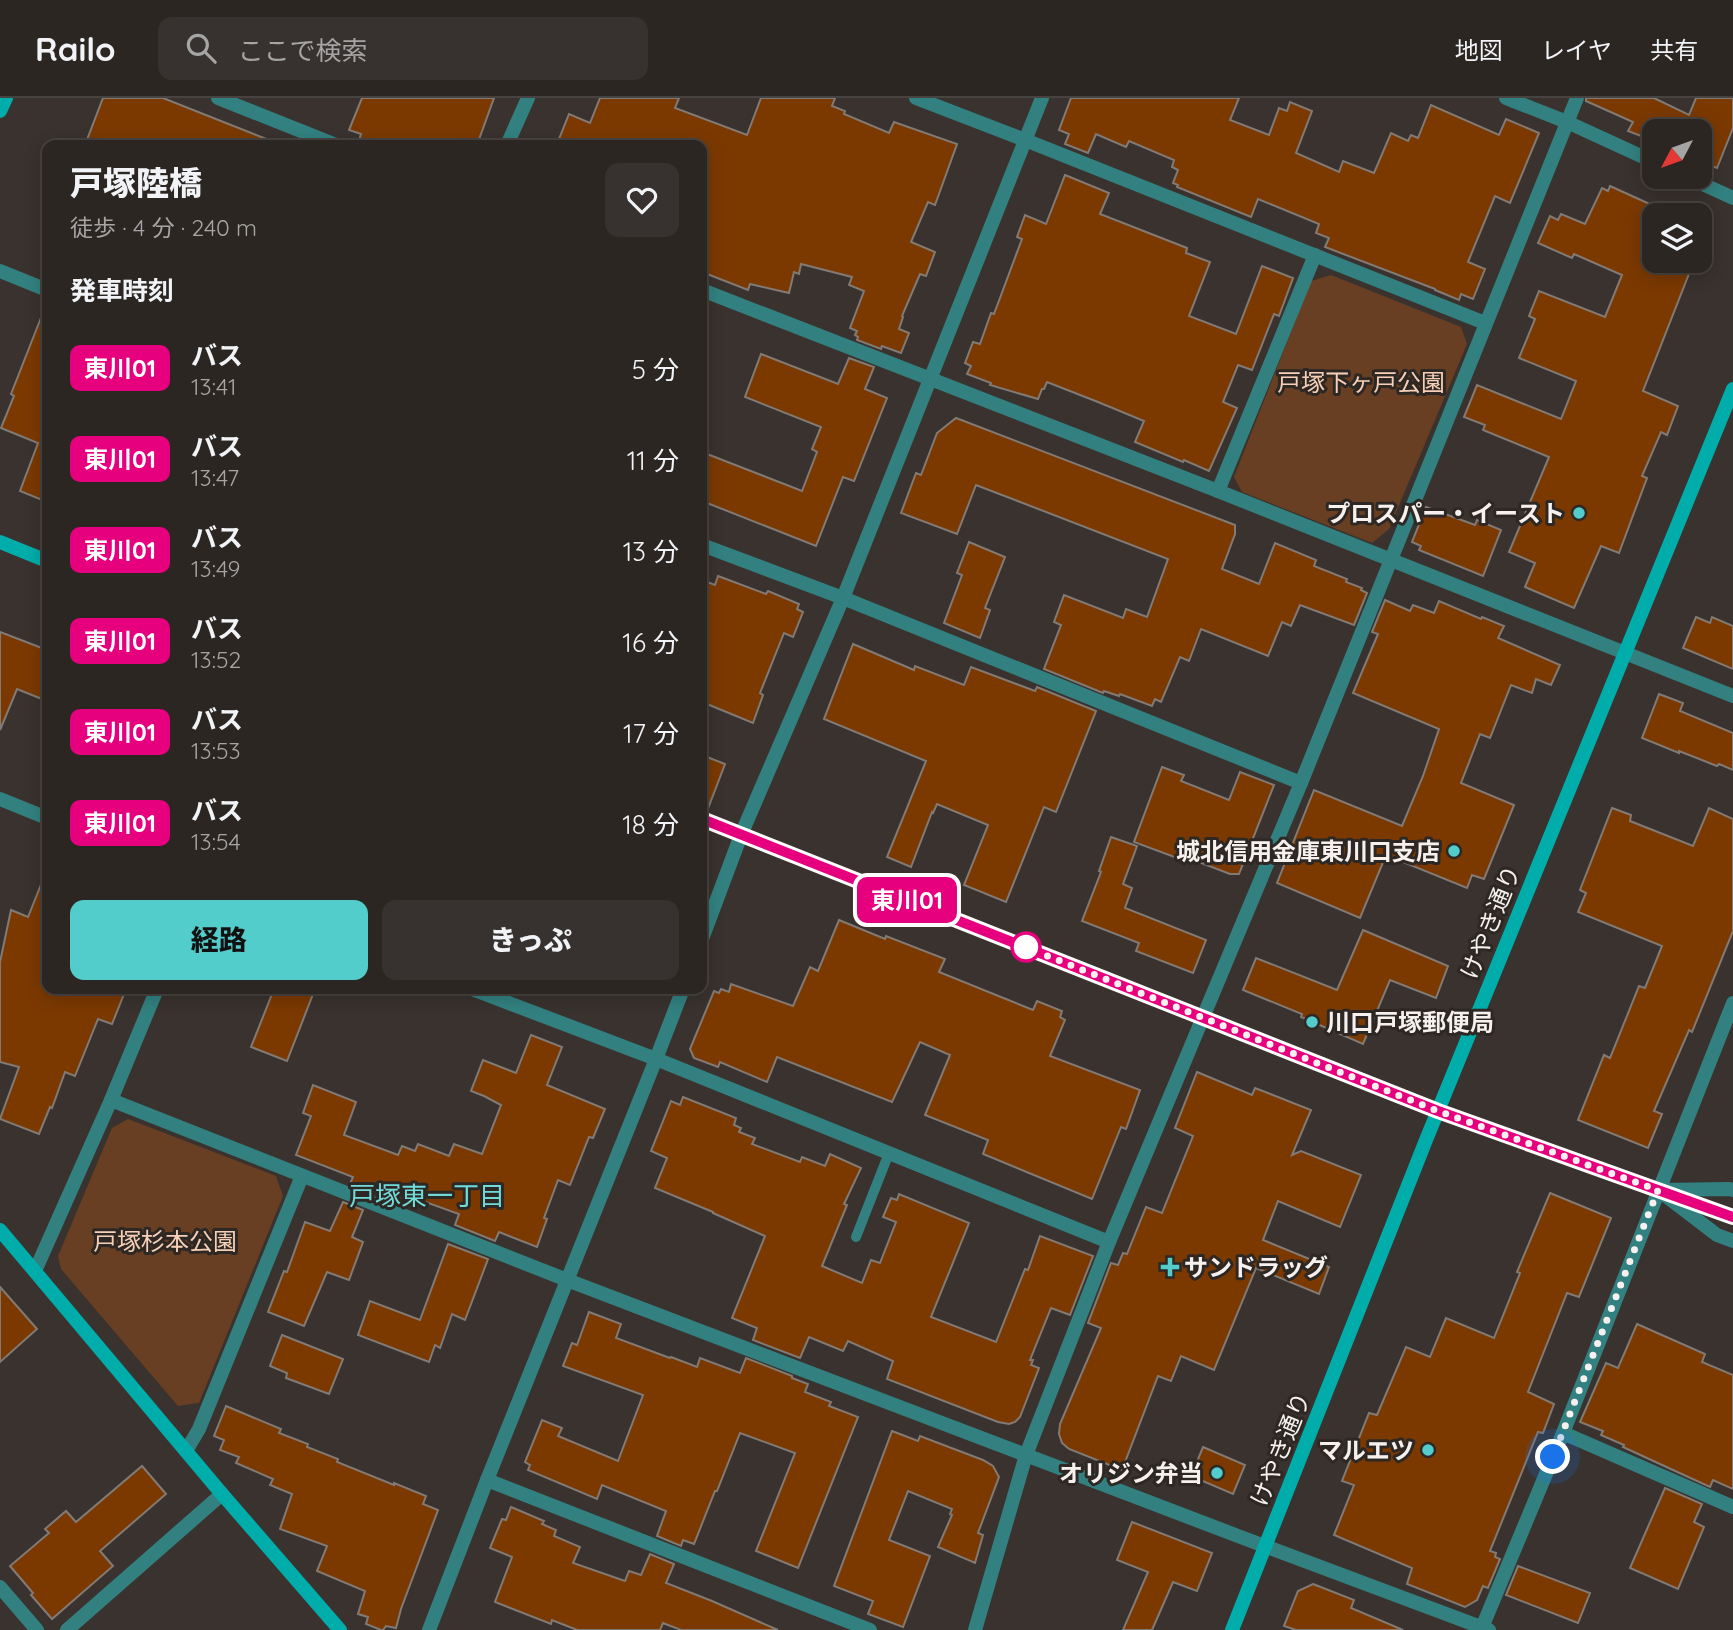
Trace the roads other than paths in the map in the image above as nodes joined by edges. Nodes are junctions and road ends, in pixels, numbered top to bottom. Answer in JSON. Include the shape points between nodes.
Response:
{"nodes":[{"id":1,"x":6,"y":98,"type":"edge"},
{"id":2,"x":218,"y":98,"type":"edge"},
{"id":3,"x":528,"y":98,"type":"edge"},
{"id":4,"x":916,"y":98,"type":"edge"},
{"id":5,"x":1042,"y":98,"type":"edge"},
{"id":6,"x":1506,"y":98,"type":"edge"},
{"id":7,"x":1577,"y":98,"type":"edge"},
{"id":8,"x":0,"y":111,"type":"edge"},
{"id":9,"x":1567,"y":122,"type":"junction"},
{"id":10,"x":323,"y":140,"type":"edge"},
{"id":11,"x":510,"y":140,"type":"edge"},
{"id":12,"x":1026,"y":140,"type":"junction"},
{"id":13,"x":1642,"y":156,"type":"edge"},
{"id":14,"x":1712,"y":188,"type":"edge"},
{"id":15,"x":1733,"y":198,"type":"edge"},
{"id":16,"x":1315,"y":255,"type":"junction"},
{"id":17,"x":0,"y":271,"type":"edge"},
{"id":18,"x":42,"y":288,"type":"edge"},
{"id":19,"x":707,"y":292,"type":"edge"},
{"id":20,"x":1485,"y":323,"type":"junction"},
{"id":21,"x":930,"y":379,"type":"junction"},
{"id":22,"x":1733,"y":389,"type":"edge"},
{"id":23,"x":1218,"y":491,"type":"junction"},
{"id":24,"x":0,"y":542,"type":"edge"},
{"id":25,"x":707,"y":547,"type":"edge"},
{"id":26,"x":42,"y":559,"type":"edge"},
{"id":27,"x":1391,"y":561,"type":"junction"},
{"id":28,"x":843,"y":598,"type":"junction"},
{"id":29,"x":1625,"y":653,"type":"junction"},
{"id":30,"x":1733,"y":696,"type":"edge"},
{"id":31,"x":1301,"y":783,"type":"junction"},
{"id":32,"x":0,"y":799,"type":"edge"},
{"id":33,"x":42,"y":816,"type":"edge"},
{"id":34,"x":707,"y":821,"type":"edge"},
{"id":35,"x":741,"y":835,"type":"junction"},
{"id":36,"x":707,"y":926,"type":"edge"},
{"id":37,"x":155,"y":994,"type":"edge"},
{"id":38,"x":485,"y":994,"type":"edge"},
{"id":39,"x":681,"y":994,"type":"edge"},
{"id":40,"x":1733,"y":1003,"type":"edge"},
{"id":41,"x":1203,"y":1017,"type":"junction"},
{"id":42,"x":656,"y":1059,"type":"junction"},
{"id":43,"x":111,"y":1100,"type":"junction"},
{"id":44,"x":1438,"y":1111,"type":"junction"},
{"id":45,"x":889,"y":1153,"type":"junction"},
{"id":46,"x":302,"y":1176,"type":"junction"},
{"id":47,"x":1658,"y":1190,"type":"junction"},
{"id":48,"x":1733,"y":1190,"type":"edge"},
{"id":49,"x":1733,"y":1217,"type":"edge"},
{"id":50,"x":0,"y":1230,"type":"edge"},
{"id":51,"x":856,"y":1237,"type":"dead end"},
{"id":52,"x":1733,"y":1241,"type":"edge"},
{"id":53,"x":1109,"y":1242,"type":"junction"},
{"id":54,"x":35,"y":1270,"type":"junction"},
{"id":55,"x":567,"y":1280,"type":"junction"},
{"id":56,"x":1563,"y":1433,"type":"junction"},
{"id":57,"x":186,"y":1451,"type":"junction"},
{"id":58,"x":1026,"y":1455,"type":"junction"},
{"id":59,"x":487,"y":1480,"type":"junction"},
{"id":60,"x":222,"y":1494,"type":"junction"},
{"id":61,"x":1733,"y":1507,"type":"edge"},
{"id":62,"x":1265,"y":1546,"type":"junction"},
{"id":63,"x":0,"y":1587,"type":"edge"},
{"id":64,"x":1484,"y":1629,"type":"edge"},
{"id":65,"x":37,"y":1630,"type":"edge"},
{"id":66,"x":67,"y":1630,"type":"edge"},
{"id":67,"x":340,"y":1630,"type":"edge"},
{"id":68,"x":429,"y":1630,"type":"edge"},
{"id":69,"x":870,"y":1630,"type":"edge"},
{"id":70,"x":975,"y":1630,"type":"edge"},
{"id":71,"x":1232,"y":1630,"type":"edge"}],
"edges":[{"from":1,"to":8,"type":"street"},
{"from":2,"to":10,"type":"street"},
{"from":3,"to":11,"type":"street"},
{"from":4,"to":12,"type":"street"},
{"from":5,"to":12,"type":"street"},
{"from":6,"to":9,"type":"street"},
{"from":7,"to":9,"type":"street"},
{"from":9,"to":13,"type":"street"},
{"from":9,"to":20,"type":"street"},
{"from":12,"to":16,"type":"street"},
{"from":12,"to":21,"type":"street"},
{"from":14,"to":15,"type":"street"},
{"from":16,"to":20,"type":"street"},
{"from":16,"to":23,"type":"street"},
{"from":17,"to":18,"type":"street"},
{"from":19,"to":21,"type":"street"},
{"from":20,"to":27,"type":"street"},
{"from":21,"to":23,"type":"street"},
{"from":21,"to":28,"type":"street"},
{"from":22,"to":29,"type":"street","name":"けやき通り"},
{"from":23,"to":27,"type":"street"},
{"from":24,"to":26,"type":"street"},
{"from":25,"to":28,"type":"street"},
{"from":27,"to":29,"type":"street"},
{"from":27,"to":31,"type":"street"},
{"from":28,"to":31,"type":"street"},
{"from":28,"to":35,"type":"street"},
{"from":29,"to":30,"type":"street"},
{"from":29,"to":44,"type":"street","name":"けやき通り"},
{"from":31,"to":41,"type":"street"},
{"from":32,"to":33,"type":"street"},
{"from":34,"to":35,"type":"street"},
{"from":35,"to":36,"type":"street"},
{"from":35,"to":41,"type":"street"},
{"from":37,"to":43,"type":"street"},
{"from":38,"to":42,"type":"street"},
{"from":39,"to":42,"type":"street"},
{"from":40,"to":47,"type":"street"},
{"from":41,"to":44,"type":"street"},
{"from":41,"to":53,"type":"street"},
{"from":42,"to":45,"type":"street"},
{"from":42,"to":55,"type":"street"},
{"from":43,"to":46,"type":"street"},
{"from":43,"to":54,"type":"street"},
{"from":44,"to":47,"type":"street"},
{"from":44,"to":62,"type":"street","name":"けやき通り"},
{"from":45,"to":51,"type":"lane"},
{"from":45,"to":53,"type":"street"},
{"from":46,"to":55,"type":"street"},
{"from":46,"to":57,"type":"street"},
{"from":47,"to":48,"type":"street"},
{"from":47,"to":49,"type":"street"},
{"from":47,"to":52,"type":"street","via":[[1717,1235]]},
{"from":47,"to":56,"type":"street"},
{"from":50,"to":54,"type":"street"},
{"from":53,"to":58,"type":"street"},
{"from":54,"to":57,"type":"street"},
{"from":55,"to":58,"type":"street"},
{"from":55,"to":59,"type":"street"},
{"from":56,"to":61,"type":"street"},
{"from":56,"to":64,"type":"street"},
{"from":57,"to":60,"type":"street"},
{"from":58,"to":62,"type":"street"},
{"from":58,"to":70,"type":"street"},
{"from":59,"to":68,"type":"street"},
{"from":59,"to":69,"type":"street"},
{"from":60,"to":66,"type":"street"},
{"from":60,"to":67,"type":"street"},
{"from":62,"to":64,"type":"street"},
{"from":62,"to":71,"type":"street","name":"けやき通り"},
{"from":63,"to":65,"type":"street"}]}
